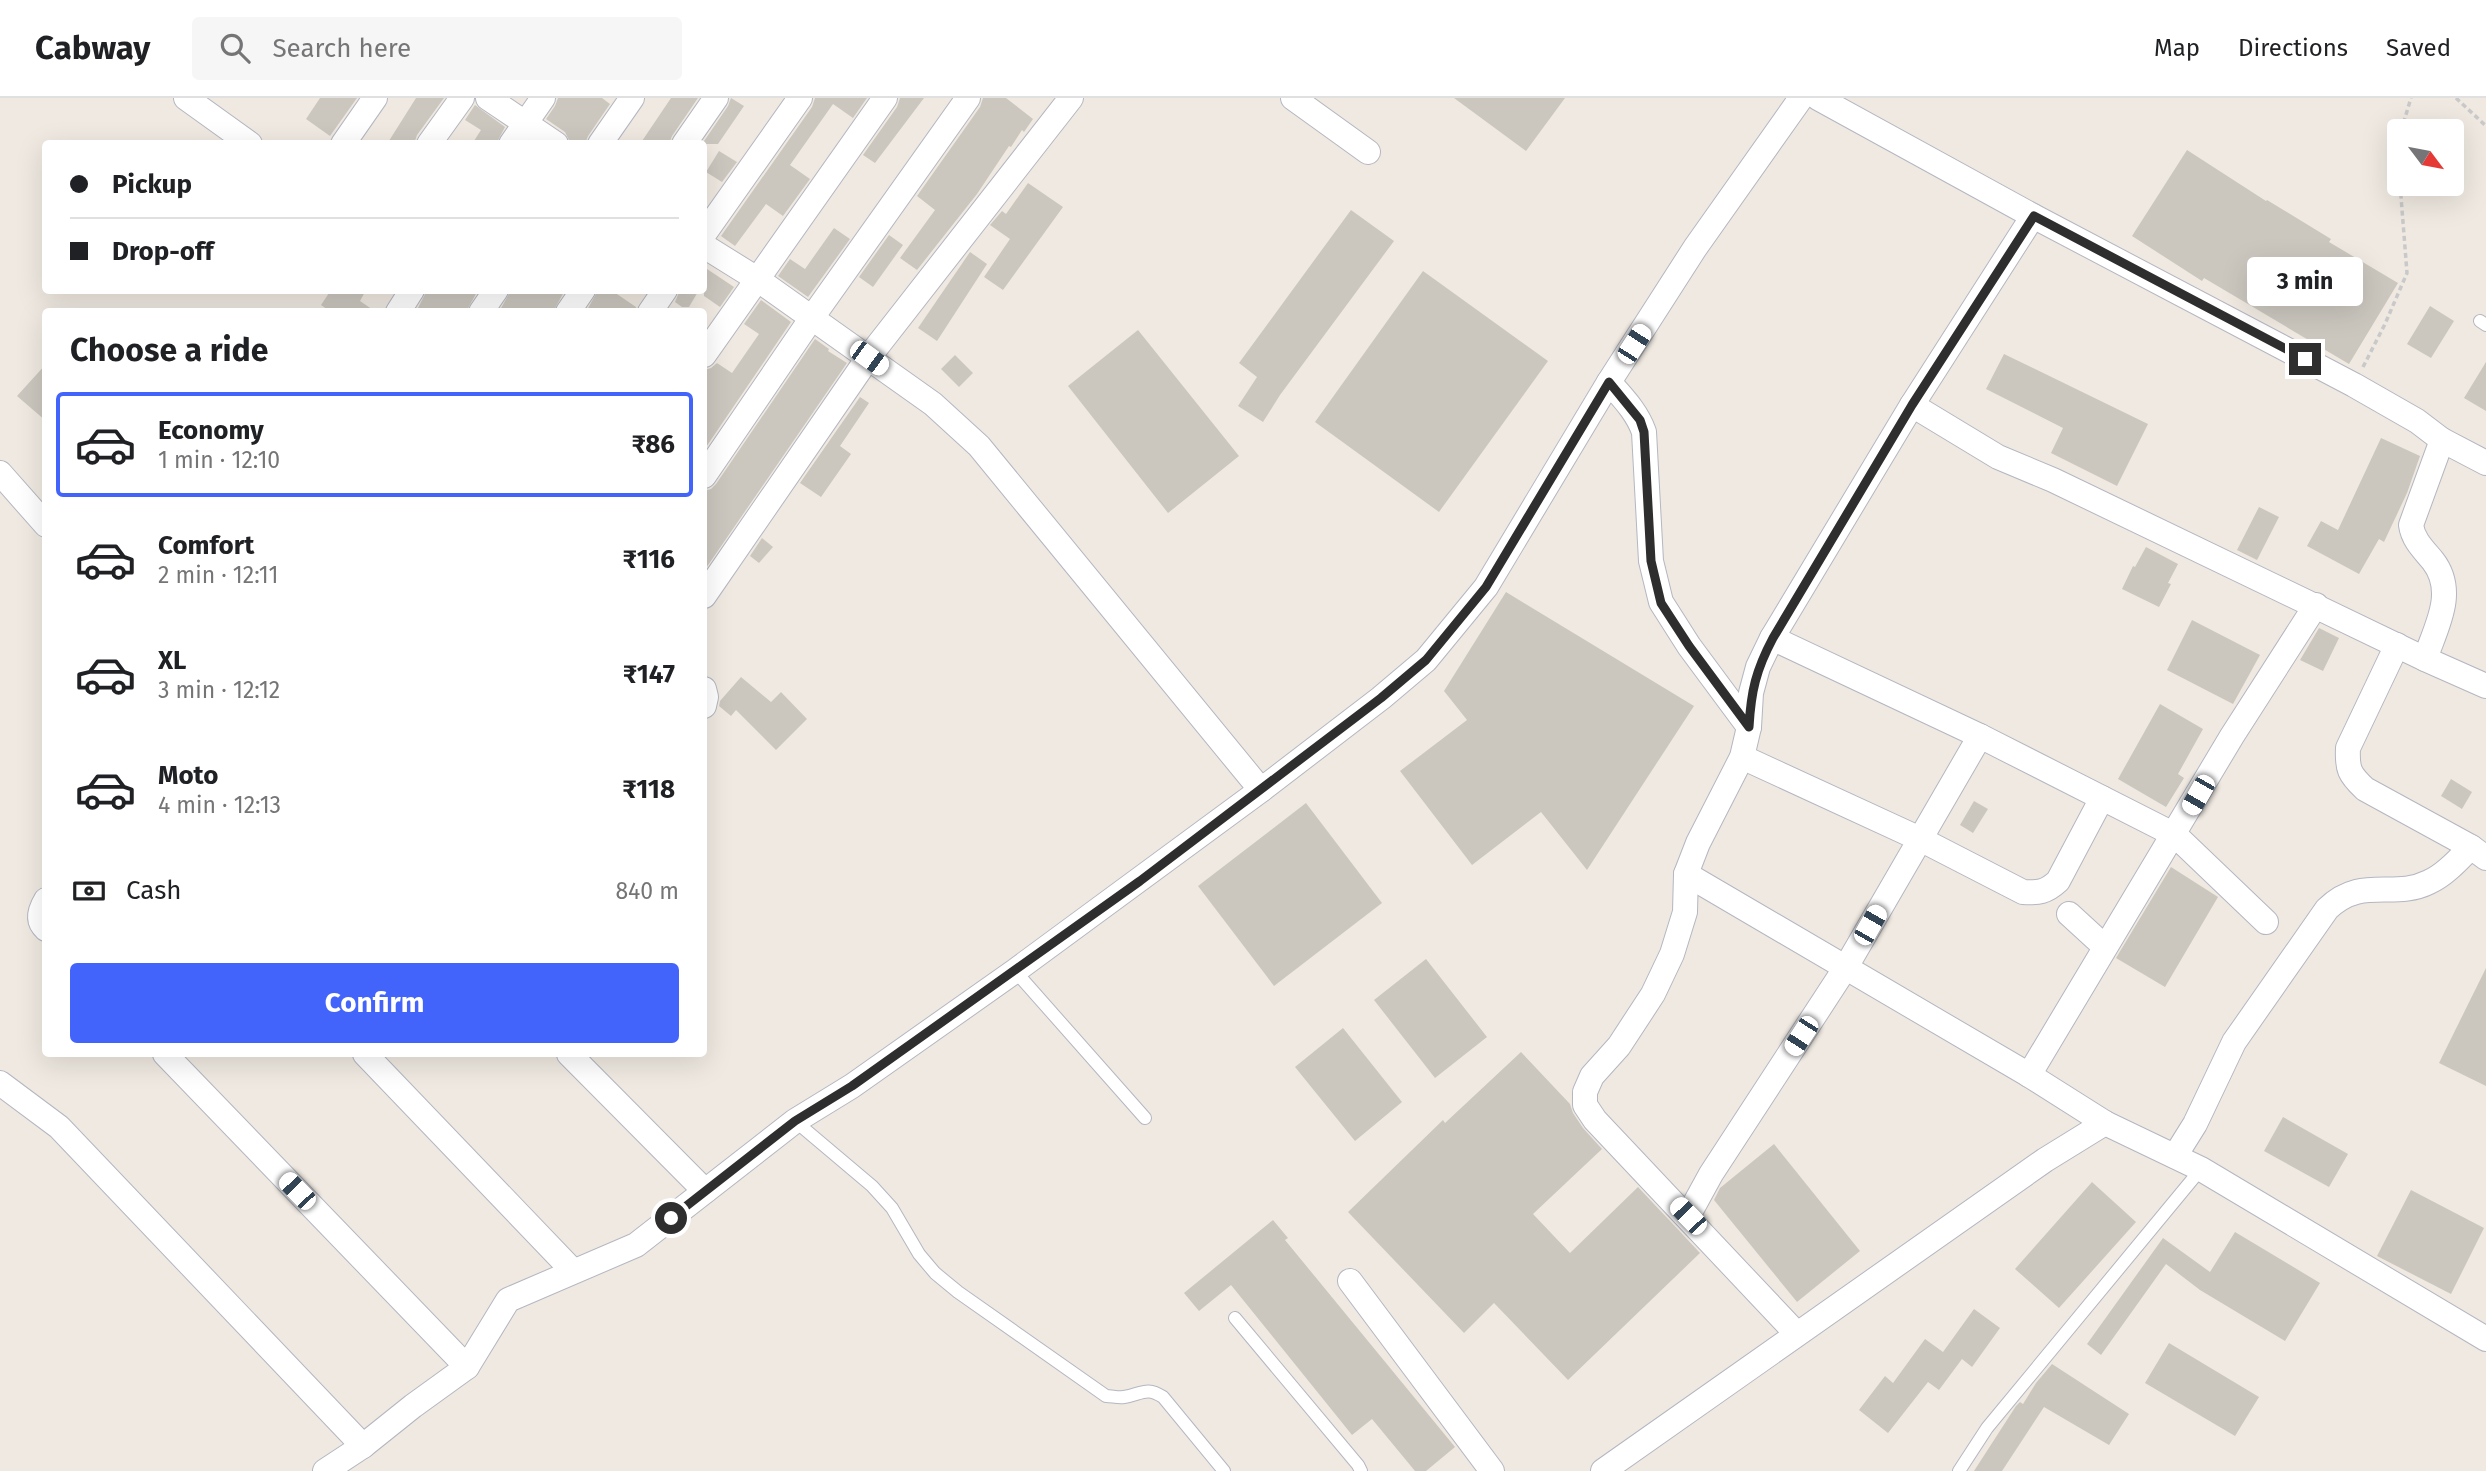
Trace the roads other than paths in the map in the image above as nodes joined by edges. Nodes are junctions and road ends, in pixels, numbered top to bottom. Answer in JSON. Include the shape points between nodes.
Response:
{"nodes":[{"id":1,"x":186,"y":98,"type":"edge"},
{"id":2,"x":375,"y":98,"type":"edge"},
{"id":3,"x":462,"y":98,"type":"edge"},
{"id":4,"x":488,"y":98,"type":"edge"},
{"id":5,"x":543,"y":98,"type":"edge"},
{"id":6,"x":632,"y":98,"type":"edge"},
{"id":7,"x":716,"y":98,"type":"edge"},
{"id":8,"x":800,"y":98,"type":"edge"},
{"id":9,"x":885,"y":98,"type":"edge"},
{"id":10,"x":968,"y":98,"type":"edge"},
{"id":11,"x":1293,"y":98,"type":"edge"},
{"id":12,"x":1801,"y":98,"type":"edge"},
{"id":13,"x":1818,"y":98,"type":"edge"},
{"id":14,"x":1067,"y":99,"type":"edge"},
{"id":15,"x":525,"y":123,"type":"junction"},
{"id":16,"x":244,"y":140,"type":"edge"},
{"id":17,"x":346,"y":140,"type":"edge"},
{"id":18,"x":432,"y":140,"type":"edge"},
{"id":19,"x":514,"y":140,"type":"edge"},
{"id":20,"x":550,"y":140,"type":"edge"},
{"id":21,"x":603,"y":140,"type":"edge"},
{"id":22,"x":687,"y":140,"type":"edge"},
{"id":23,"x":1368,"y":152,"type":"dead end"},
{"id":24,"x":2034,"y":216,"type":"junction"},
{"id":25,"x":707,"y":230,"type":"edge"},
{"id":26,"x":707,"y":248,"type":"edge"},
{"id":27,"x":757,"y":279,"type":"junction"},
{"id":28,"x":811,"y":319,"type":"junction"},
{"id":29,"x":707,"y":351,"type":"edge"},
{"id":30,"x":869,"y":358,"type":"junction"},
{"id":31,"x":1609,"y":382,"type":"junction"},
{"id":32,"x":1912,"y":405,"type":"junction"},
{"id":33,"x":2442,"y":440,"type":"junction"},
{"id":34,"x":2486,"y":463,"type":"edge"},
{"id":35,"x":707,"y":472,"type":"edge"},
{"id":36,"x":0,"y":473,"type":"edge"},
{"id":37,"x":42,"y":520,"type":"edge"},
{"id":38,"x":707,"y":586,"type":"edge"},
{"id":39,"x":2316,"y":605,"type":"junction"},
{"id":40,"x":1773,"y":638,"type":"junction"},
{"id":41,"x":2397,"y":645,"type":"junction"},
{"id":42,"x":2425,"y":659,"type":"junction"},
{"id":43,"x":2486,"y":686,"type":"edge"},
{"id":44,"x":1749,"y":727,"type":"junction"},
{"id":45,"x":1980,"y":736,"type":"junction"},
{"id":46,"x":1742,"y":757,"type":"junction"},
{"id":47,"x":1261,"y":790,"type":"junction"},
{"id":48,"x":2102,"y":798,"type":"junction"},
{"id":49,"x":2175,"y":835,"type":"junction"},
{"id":50,"x":1920,"y":839,"type":"junction"},
{"id":51,"x":2479,"y":853,"type":"edge"},
{"id":52,"x":1686,"y":874,"type":"junction"},
{"id":53,"x":42,"y":909,"type":"edge"},
{"id":54,"x":2069,"y":914,"type":"dead end"},
{"id":55,"x":2266,"y":922,"type":"dead end"},
{"id":56,"x":42,"y":926,"type":"edge"},
{"id":57,"x":2105,"y":947,"type":"junction"},
{"id":58,"x":1846,"y":967,"type":"junction"},
{"id":59,"x":1015,"y":971,"type":"junction"},
{"id":60,"x":168,"y":1057,"type":"edge"},
{"id":61,"x":368,"y":1057,"type":"edge"},
{"id":62,"x":572,"y":1057,"type":"edge"},
{"id":63,"x":2029,"y":1074,"type":"junction"},
{"id":64,"x":0,"y":1083,"type":"edge"},
{"id":65,"x":1145,"y":1118,"type":"dead end"},
{"id":66,"x":795,"y":1121,"type":"junction"},
{"id":67,"x":2105,"y":1123,"type":"junction"},
{"id":68,"x":2175,"y":1156,"type":"junction"},
{"id":69,"x":2200,"y":1169,"type":"junction"},
{"id":70,"x":705,"y":1191,"type":"junction"},
{"id":71,"x":1688,"y":1216,"type":"junction"},
{"id":72,"x":573,"y":1271,"type":"junction"},
{"id":73,"x":1350,"y":1282,"type":"dead end"},
{"id":74,"x":1235,"y":1318,"type":"dead end"},
{"id":75,"x":1796,"y":1333,"type":"junction"},
{"id":76,"x":2486,"y":1339,"type":"edge"},
{"id":77,"x":467,"y":1367,"type":"junction"},
{"id":78,"x":363,"y":1446,"type":"junction"},
{"id":79,"x":325,"y":1471,"type":"edge"},
{"id":80,"x":1224,"y":1471,"type":"edge"},
{"id":81,"x":1360,"y":1471,"type":"edge"},
{"id":82,"x":1492,"y":1471,"type":"edge"},
{"id":83,"x":1603,"y":1471,"type":"edge"},
{"id":84,"x":1959,"y":1471,"type":"edge"}],
"edges":[{"from":1,"to":16,"type":"street"},
{"from":2,"to":17,"type":"street"},
{"from":3,"to":18,"type":"street"},
{"from":4,"to":15,"type":"street"},
{"from":5,"to":15,"type":"street"},
{"from":6,"to":21,"type":"street"},
{"from":7,"to":22,"type":"street"},
{"from":8,"to":25,"type":"street"},
{"from":9,"to":27,"type":"street"},
{"from":10,"to":28,"type":"street"},
{"from":11,"to":23,"type":"street"},
{"from":12,"to":31,"type":"street","via":[[1695,248]]},
{"from":13,"to":24,"type":"street"},
{"from":14,"to":30,"type":"street"},
{"from":15,"to":19,"type":"street"},
{"from":15,"to":20,"type":"street"},
{"from":24,"to":32,"type":"street"},
{"from":24,"to":33,"type":"street","via":[[2354,385]]},
{"from":26,"to":27,"type":"street"},
{"from":27,"to":28,"type":"street"},
{"from":27,"to":29,"type":"street"},
{"from":28,"to":30,"type":"street"},
{"from":28,"to":35,"type":"street"},
{"from":30,"to":38,"type":"street"},
{"from":30,"to":47,"type":"street","via":[[933,404],[979,446]]},
{"from":31,"to":44,"type":"street","via":[[1635,413],[1644,432],[1651,561],[1661,603]]},
{"from":31,"to":47,"type":"street","via":[[1486,587],[1426,660]]},
{"from":32,"to":39,"type":"street","via":[[1998,457]]},
{"from":32,"to":40,"type":"street"},
{"from":33,"to":34,"type":"street"},
{"from":33,"to":42,"type":"street","via":[[2411,525],[2444,579],[2443,605]]},
{"from":36,"to":37,"type":"street"},
{"from":39,"to":41,"type":"street"},
{"from":39,"to":49,"type":"street"},
{"from":40,"to":44,"type":"street","via":[[1758,667]]},
{"from":40,"to":45,"type":"street"},
{"from":41,"to":42,"type":"street"},
{"from":41,"to":51,"type":"street","via":[[2348,748],[2352,778]]},
{"from":42,"to":43,"type":"street"},
{"from":44,"to":46,"type":"street"},
{"from":45,"to":48,"type":"street"},
{"from":45,"to":50,"type":"street"},
{"from":46,"to":50,"type":"street"},
{"from":46,"to":52,"type":"street"},
{"from":47,"to":59,"type":"street"},
{"from":48,"to":49,"type":"street"},
{"from":48,"to":50,"type":"street","via":[[2058,881],[2039,893],[2023,892]]},
{"from":49,"to":55,"type":"street"},
{"from":49,"to":57,"type":"street"},
{"from":50,"to":58,"type":"street"},
{"from":51,"to":68,"type":"street","via":[[2430,882],[2399,889],[2360,889],[2338,898],[2234,1042]]},
{"from":52,"to":58,"type":"street"},
{"from":52,"to":71,"type":"street","via":[[1685,912],[1672,954],[1653,994],[1592,1076],[1585,1105]]},
{"from":53,"to":56,"type":"street"},
{"from":54,"to":57,"type":"street"},
{"from":57,"to":63,"type":"street"},
{"from":58,"to":63,"type":"street"},
{"from":58,"to":71,"type":"street"},
{"from":59,"to":65,"type":"lane"},
{"from":59,"to":66,"type":"street"},
{"from":60,"to":77,"type":"street"},
{"from":61,"to":72,"type":"street"},
{"from":62,"to":70,"type":"street"},
{"from":63,"to":67,"type":"street"},
{"from":64,"to":78,"type":"street","via":[[59,1127]]},
{"from":66,"to":70,"type":"street"},
{"from":66,"to":80,"type":"lane","via":[[872,1186],[892,1208],[919,1254],[958,1292],[1106,1396],[1154,1391],[1163,1397]]},
{"from":67,"to":68,"type":"street"},
{"from":67,"to":75,"type":"street"},
{"from":68,"to":69,"type":"street"},
{"from":69,"to":76,"type":"street"},
{"from":69,"to":84,"type":"lane","via":[[1995,1418]]},
{"from":70,"to":72,"type":"street","via":[[636,1245]]},
{"from":71,"to":75,"type":"street"},
{"from":72,"to":77,"type":"street","via":[[508,1300]]},
{"from":73,"to":82,"type":"street"},
{"from":74,"to":81,"type":"lane"},
{"from":75,"to":83,"type":"street"},
{"from":77,"to":78,"type":"street"},
{"from":78,"to":79,"type":"street"}]}
